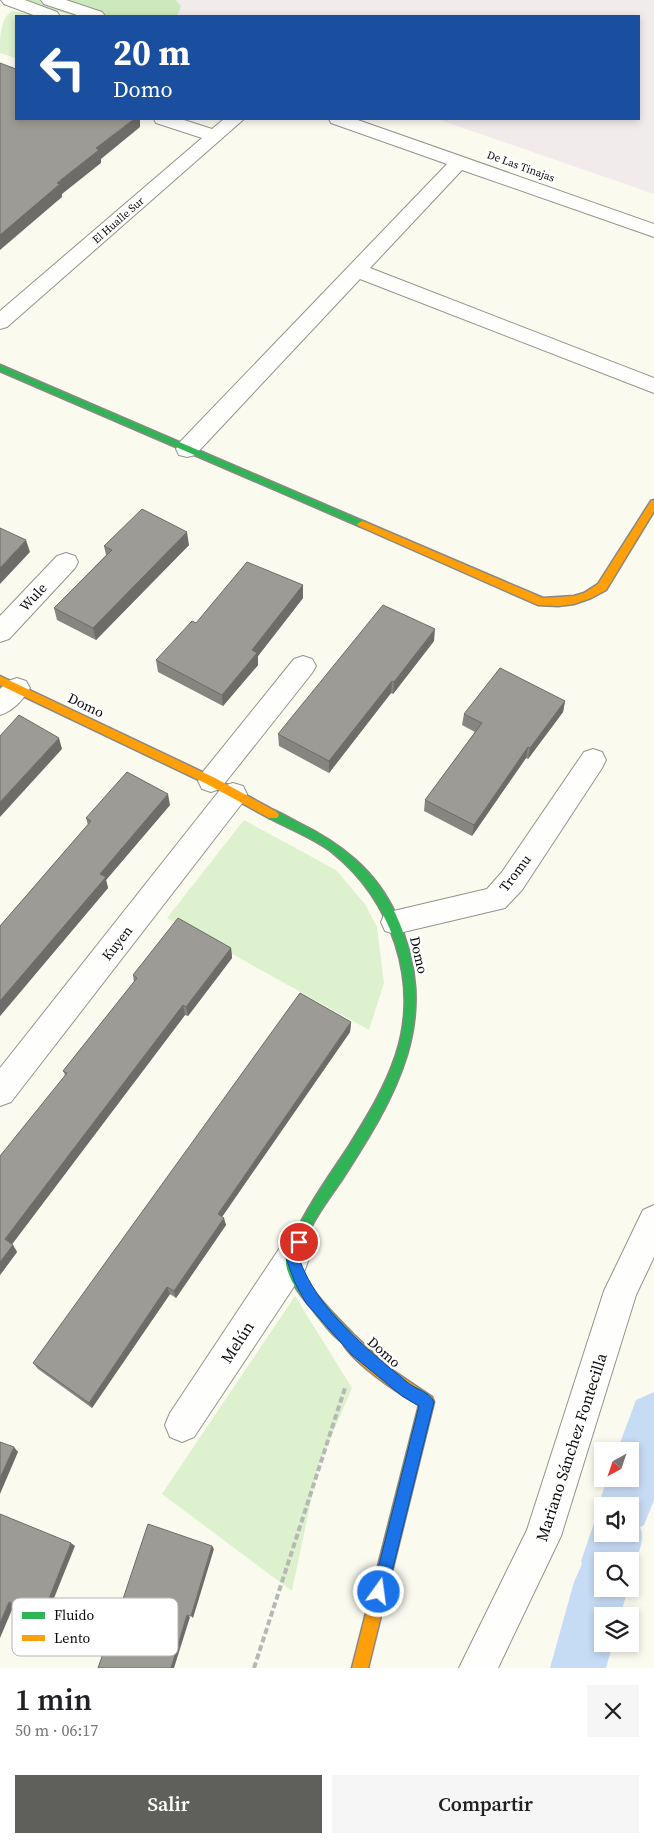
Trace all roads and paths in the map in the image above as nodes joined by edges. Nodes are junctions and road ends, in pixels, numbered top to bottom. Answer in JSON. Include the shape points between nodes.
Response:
{"nodes":[{"id":1,"x":50,"y":0,"type":"edge"},
{"id":2,"x":7,"y":5,"type":"edge"},
{"id":3,"x":47,"y":15,"type":"edge"},
{"id":4,"x":93,"y":15,"type":"edge"},
{"id":5,"x":166,"y":120,"type":"edge"},
{"id":6,"x":234,"y":120,"type":"edge"},
{"id":7,"x":341,"y":120,"type":"edge"},
{"id":8,"x":390,"y":120,"type":"edge"},
{"id":9,"x":215,"y":136,"type":"junction"},
{"id":10,"x":460,"y":162,"type":"junction"},
{"id":11,"x":654,"y":214,"type":"edge"},
{"id":12,"x":654,"y":231,"type":"edge"},
{"id":13,"x":357,"y":270,"type":"junction"},
{"id":14,"x":1,"y":319,"type":"edge"},
{"id":15,"x":0,"y":368,"type":"edge"},
{"id":16,"x":654,"y":386,"type":"edge"},
{"id":17,"x":187,"y":449,"type":"junction"},
{"id":18,"x":654,"y":503,"type":"edge"},
{"id":19,"x":66,"y":562,"type":"dead end"},
{"id":20,"x":0,"y":632,"type":"edge"},
{"id":21,"x":302,"y":666,"type":"dead end"},
{"id":22,"x":5,"y":691,"type":"edge"},
{"id":23,"x":593,"y":760,"type":"dead end"},
{"id":24,"x":222,"y":788,"type":"junction"},
{"id":25,"x":395,"y":922,"type":"junction"},
{"id":26,"x":0,"y":1092,"type":"edge"},
{"id":27,"x":654,"y":1221,"type":"edge"},
{"id":28,"x":293,"y":1258,"type":"junction"},
{"id":29,"x":357,"y":1350,"type":"junction"},
{"id":30,"x":182,"y":1426,"type":"dead end"},
{"id":31,"x":254,"y":1668,"type":"edge"},
{"id":32,"x":360,"y":1668,"type":"edge"},
{"id":33,"x":478,"y":1668,"type":"edge"}],
"edges":[{"from":1,"to":4,"type":"street"},
{"from":2,"to":3,"type":"street"},
{"from":5,"to":9,"type":"street"},
{"from":6,"to":9,"type":"street","name":"El Hualle Sur"},
{"from":7,"to":10,"type":"street"},
{"from":8,"to":11,"type":"street","name":"De Las Tinajas"},
{"from":9,"to":14,"type":"street","name":"El Hualle Sur"},
{"from":10,"to":12,"type":"street"},
{"from":10,"to":13,"type":"street"},
{"from":13,"to":16,"type":"street"},
{"from":13,"to":17,"type":"street"},
{"from":15,"to":17,"type":"street"},
{"from":17,"to":18,"type":"street","via":[[542,602],[558,604],[574,602],[602,587]]},
{"from":19,"to":20,"type":"street","name":"Wule"},
{"from":21,"to":24,"type":"street","name":"Kuyen"},
{"from":22,"to":24,"type":"street","name":"Domo"},
{"from":23,"to":25,"type":"street","name":"Tromu","via":[[512,881],[494,899]]},
{"from":24,"to":25,"type":"street","name":"Domo","via":[[334,848],[358,869]]},
{"from":24,"to":26,"type":"street","name":"Kuyen"},
{"from":25,"to":28,"type":"street","name":"Domo","via":[[405,950],[410,979],[411,1009],[406,1042],[364,1134],[305,1226]]},
{"from":27,"to":33,"type":"street","name":"Mariano Sánchez Fontecilla","via":[[622,1291],[543,1536]]},
{"from":28,"to":29,"type":"street","name":"Domo","via":[[299,1278],[311,1298]]},
{"from":28,"to":30,"type":"street","name":"Melún"},
{"from":29,"to":31,"type":"path"},
{"from":29,"to":32,"type":"street","name":"Domo","via":[[407,1391],[427,1402]]}]}
